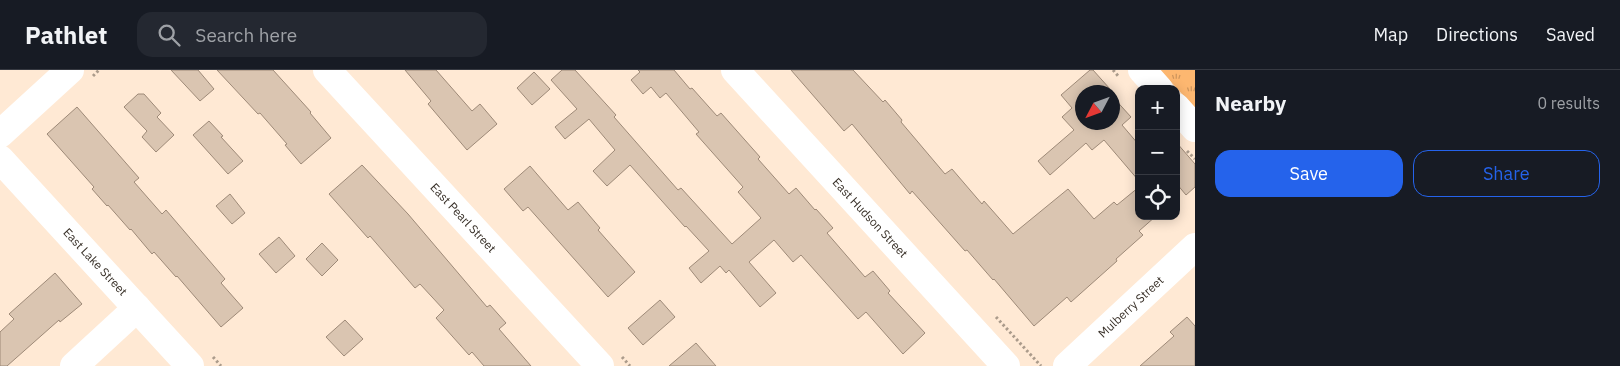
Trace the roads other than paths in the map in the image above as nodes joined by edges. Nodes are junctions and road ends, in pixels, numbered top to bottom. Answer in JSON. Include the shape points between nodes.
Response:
{"nodes":[{"id":1,"x":70,"y":70,"type":"edge"},
{"id":2,"x":327,"y":70,"type":"edge"},
{"id":3,"x":735,"y":70,"type":"edge"},
{"id":4,"x":1142,"y":70,"type":"edge"},
{"id":5,"x":1155,"y":85,"type":"edge"},
{"id":6,"x":1180,"y":111,"type":"edge"},
{"id":7,"x":1195,"y":128,"type":"edge"},
{"id":8,"x":0,"y":134,"type":"edge"},
{"id":9,"x":0,"y":159,"type":"edge"},
{"id":10,"x":1195,"y":247,"type":"edge"},
{"id":11,"x":138,"y":308,"type":"junction"},
{"id":12,"x":74,"y":366,"type":"edge"},
{"id":13,"x":190,"y":366,"type":"edge"},
{"id":14,"x":600,"y":366,"type":"edge"},
{"id":15,"x":1006,"y":366,"type":"edge"},
{"id":16,"x":1066,"y":366,"type":"edge"}],
"edges":[{"from":1,"to":8,"type":"street"},
{"from":2,"to":14,"type":"street","name":"East Pearl Street"},
{"from":3,"to":15,"type":"street","name":"East Hudson Street"},
{"from":4,"to":5,"type":"street"},
{"from":6,"to":7,"type":"street"},
{"from":9,"to":11,"type":"street","name":"East Lake Street"},
{"from":10,"to":16,"type":"street","name":"Mulberry Street"},
{"from":11,"to":12,"type":"street"},
{"from":11,"to":13,"type":"street","name":"East Lake Street"}]}
